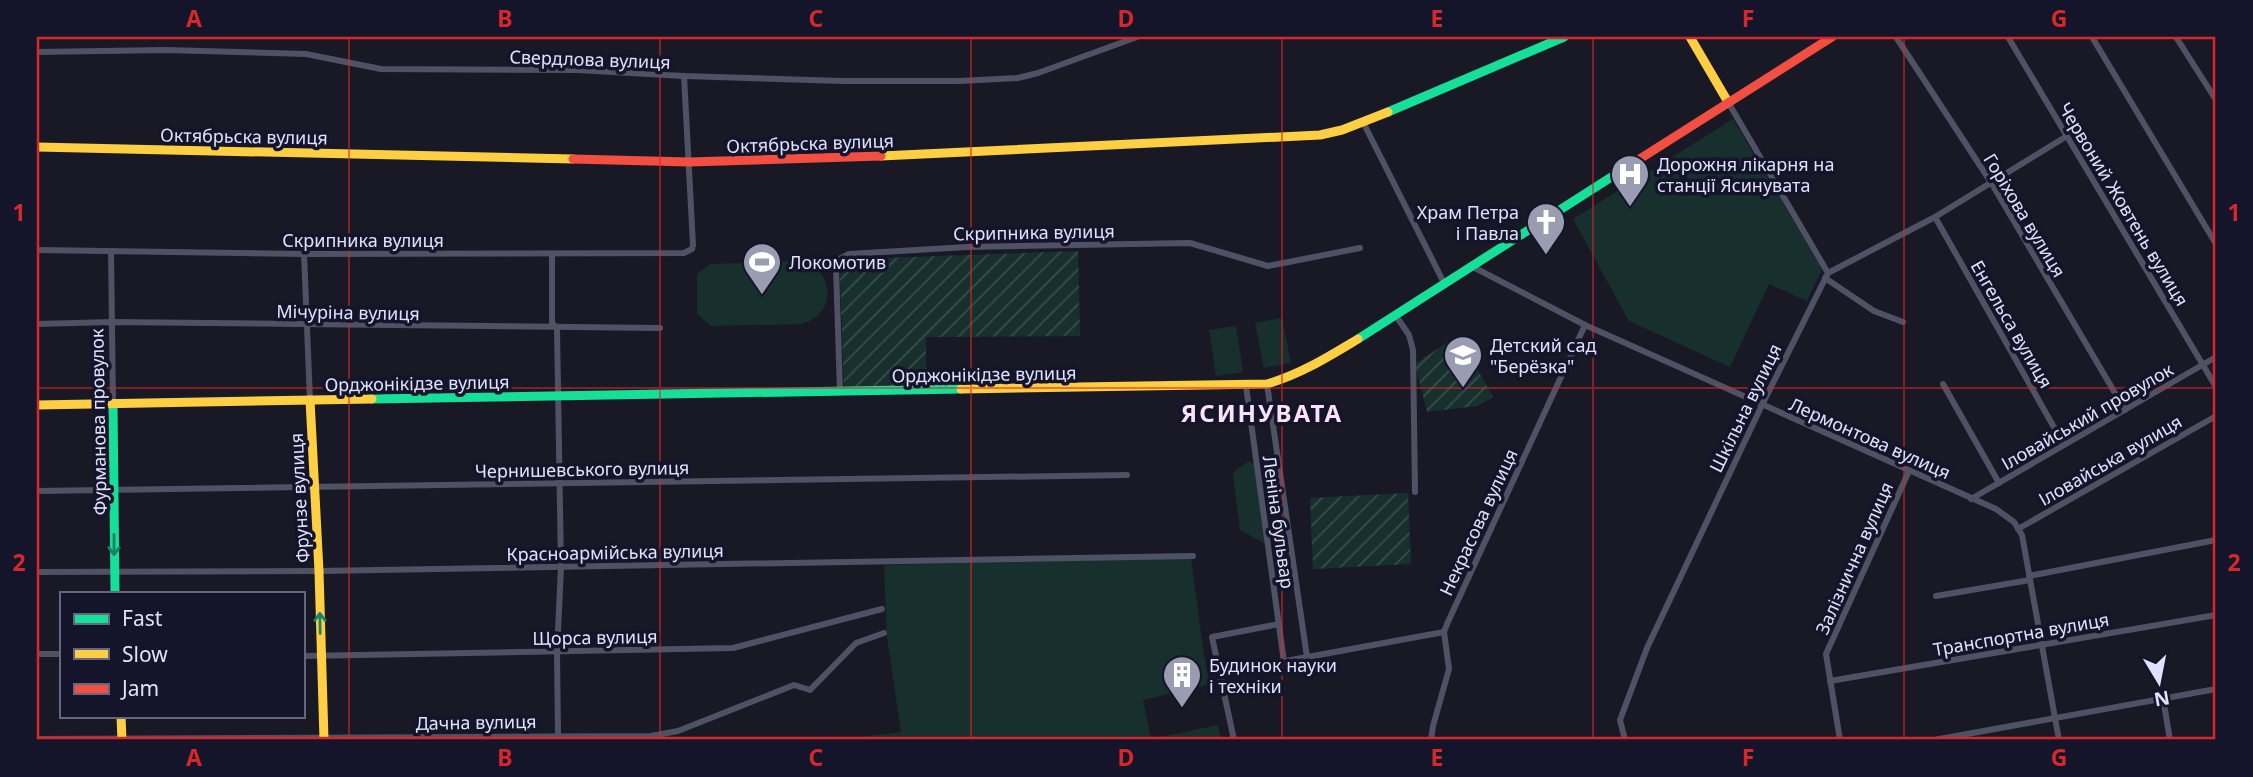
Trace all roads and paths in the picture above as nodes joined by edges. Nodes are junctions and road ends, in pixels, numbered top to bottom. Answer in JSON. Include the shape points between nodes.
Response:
{"nodes":[{"id":1,"x":1137,"y":37,"type":"edge"},
{"id":2,"x":1564,"y":37,"type":"edge"},
{"id":3,"x":1690,"y":37,"type":"edge"},
{"id":4,"x":1832,"y":37,"type":"edge"},
{"id":5,"x":1896,"y":37,"type":"edge"},
{"id":6,"x":2008,"y":37,"type":"edge"},
{"id":7,"x":2092,"y":37,"type":"edge"},
{"id":8,"x":2176,"y":37,"type":"edge"},
{"id":9,"x":37,"y":52,"type":"edge"},
{"id":10,"x":684,"y":76,"type":"junction"},
{"id":11,"x":2216,"y":100,"type":"edge"},
{"id":12,"x":1728,"y":102,"type":"junction"},
{"id":13,"x":1363,"y":122,"type":"junction"},
{"id":14,"x":2067,"y":136,"type":"junction"},
{"id":15,"x":37,"y":147,"type":"edge"},
{"id":16,"x":689,"y":162,"type":"junction"},
{"id":17,"x":1992,"y":184,"type":"junction"},
{"id":18,"x":1935,"y":217,"type":"junction"},
{"id":19,"x":2216,"y":244,"type":"edge"},
{"id":20,"x":1360,"y":248,"type":"dead end"},
{"id":21,"x":37,"y":250,"type":"edge"},
{"id":22,"x":111,"y":251,"type":"junction"},
{"id":23,"x":304,"y":254,"type":"junction"},
{"id":24,"x":552,"y":254,"type":"junction"},
{"id":25,"x":1473,"y":267,"type":"junction"},
{"id":26,"x":1827,"y":275,"type":"junction"},
{"id":27,"x":1445,"y":285,"type":"junction"},
{"id":28,"x":1396,"y":316,"type":"junction"},
{"id":29,"x":112,"y":322,"type":"junction"},
{"id":30,"x":1903,"y":322,"type":"dead end"},
{"id":31,"x":37,"y":324,"type":"edge"},
{"id":32,"x":306,"y":325,"type":"junction"},
{"id":33,"x":1585,"y":325,"type":"junction"},
{"id":34,"x":557,"y":328,"type":"junction"},
{"id":35,"x":660,"y":328,"type":"dead end"},
{"id":36,"x":2216,"y":357,"type":"edge"},
{"id":37,"x":2203,"y":365,"type":"junction"},
{"id":38,"x":1267,"y":384,"type":"junction"},
{"id":39,"x":1943,"y":384,"type":"dead end"},
{"id":40,"x":1246,"y":386,"type":"junction"},
{"id":41,"x":2216,"y":387,"type":"edge"},
{"id":42,"x":840,"y":392,"type":"junction"},
{"id":43,"x":559,"y":397,"type":"junction"},
{"id":44,"x":310,"y":400,"type":"junction"},
{"id":45,"x":113,"y":404,"type":"junction"},
{"id":46,"x":37,"y":405,"type":"edge"},
{"id":47,"x":1762,"y":405,"type":"junction"},
{"id":48,"x":2124,"y":410,"type":"junction"},
{"id":49,"x":2216,"y":416,"type":"edge"},
{"id":50,"x":2064,"y":445,"type":"junction"},
{"id":51,"x":1909,"y":471,"type":"junction"},
{"id":52,"x":1127,"y":475,"type":"dead end"},
{"id":53,"x":560,"y":483,"type":"junction"},
{"id":54,"x":1999,"y":483,"type":"junction"},
{"id":55,"x":313,"y":488,"type":"junction"},
{"id":56,"x":37,"y":491,"type":"edge"},
{"id":57,"x":114,"y":491,"type":"junction"},
{"id":58,"x":1415,"y":492,"type":"dead end"},
{"id":59,"x":1971,"y":499,"type":"junction"},
{"id":60,"x":2020,"y":532,"type":"junction"},
{"id":61,"x":2216,"y":540,"type":"edge"},
{"id":62,"x":1193,"y":556,"type":"dead end"},
{"id":63,"x":561,"y":567,"type":"junction"},
{"id":64,"x":319,"y":571,"type":"junction"},
{"id":65,"x":37,"y":572,"type":"edge"},
{"id":66,"x":115,"y":572,"type":"junction"},
{"id":67,"x":2030,"y":578,"type":"junction"},
{"id":68,"x":115,"y":592,"type":"edge"},
{"id":69,"x":1936,"y":596,"type":"dead end"},
{"id":70,"x":882,"y":609,"type":"dead end"},
{"id":71,"x":2216,"y":615,"type":"edge"},
{"id":72,"x":1279,"y":624,"type":"junction"},
{"id":73,"x":1444,"y":632,"type":"junction"},
{"id":74,"x":884,"y":633,"type":"dead end"},
{"id":75,"x":2042,"y":645,"type":"junction"},
{"id":76,"x":557,"y":652,"type":"junction"},
{"id":77,"x":37,"y":654,"type":"edge"},
{"id":78,"x":60,"y":654,"type":"edge"},
{"id":79,"x":304,"y":656,"type":"edge"},
{"id":80,"x":321,"y":656,"type":"junction"},
{"id":81,"x":1307,"y":657,"type":"junction"},
{"id":82,"x":1284,"y":662,"type":"junction"},
{"id":83,"x":1220,"y":673,"type":"junction"},
{"id":84,"x":1830,"y":681,"type":"junction"},
{"id":85,"x":2216,"y":689,"type":"edge"},
{"id":86,"x":2163,"y":698,"type":"junction"},
{"id":87,"x":2055,"y":717,"type":"junction"},
{"id":88,"x":121,"y":718,"type":"edge"},
{"id":89,"x":558,"y":735,"type":"junction"},
{"id":90,"x":497,"y":738,"type":"edge"},
{"id":91,"x":37,"y":739,"type":"edge"},
{"id":92,"x":122,"y":739,"type":"edge"},
{"id":93,"x":324,"y":739,"type":"edge"},
{"id":94,"x":1950,"y":739,"type":"edge"},
{"id":95,"x":1234,"y":740,"type":"edge"},
{"id":96,"x":1432,"y":740,"type":"edge"},
{"id":97,"x":1625,"y":740,"type":"edge"},
{"id":98,"x":1840,"y":740,"type":"edge"},
{"id":99,"x":1934,"y":740,"type":"edge"},
{"id":100,"x":2059,"y":740,"type":"edge"},
{"id":101,"x":2170,"y":740,"type":"edge"}],
"edges":[{"from":1,"to":10,"type":"street","name":"Свердлова вулиця","via":[[1018,78],[906,82]]},
{"from":2,"to":13,"type":"main road","name":"Октябрьска вулиця"},
{"from":3,"to":12,"type":"main road"},
{"from":4,"to":12,"type":"main road","name":"Орджонікідзе вулиця"},
{"from":5,"to":17,"type":"street","name":"Горіхова вулиця"},
{"from":6,"to":14,"type":"street","name":"Червоний Жовтень вулиця"},
{"from":7,"to":19,"type":"street"},
{"from":8,"to":11,"type":"street"},
{"from":9,"to":10,"type":"street","name":"Свердлова вулиця","via":[[306,54],[381,69],[577,70]]},
{"from":10,"to":16,"type":"street"},
{"from":12,"to":25,"type":"main road","name":"Орджонікідзе вулиця"},
{"from":12,"to":26,"type":"street"},
{"from":13,"to":16,"type":"main road","name":"Октябрьска вулиця","via":[[1320,135]]},
{"from":13,"to":27,"type":"street"},
{"from":14,"to":17,"type":"street"},
{"from":14,"to":37,"type":"street","name":"Червоний Жовтень вулиця"},
{"from":15,"to":16,"type":"main road","name":"Октябрьска вулиця"},
{"from":16,"to":24,"type":"street","name":"Скрипника вулиця","via":[[692,250],[678,254]]},
{"from":17,"to":18,"type":"street"},
{"from":17,"to":48,"type":"street","name":"Горіхова вулиця"},
{"from":18,"to":26,"type":"street"},
{"from":18,"to":50,"type":"street","name":"Енгельса вулиця"},
{"from":20,"to":42,"type":"street","name":"Скрипника вулиця","via":[[1268,266],[1190,243],[849,254],[842,256],[836,267]]},
{"from":21,"to":22,"type":"street","name":"Скрипника вулиця"},
{"from":22,"to":23,"type":"street","name":"Скрипника вулиця"},
{"from":22,"to":29,"type":"street","name":"Фурманова провулок"},
{"from":23,"to":24,"type":"street","name":"Скрипника вулиця"},
{"from":23,"to":32,"type":"street","name":"Фрунзе вулиця"},
{"from":24,"to":34,"type":"street","via":[[552,323]]},
{"from":25,"to":27,"type":"main road","name":"Орджонікідзе вулиця"},
{"from":25,"to":33,"type":"street","name":"Лермонтова вулиця"},
{"from":26,"to":30,"type":"street","via":[[1874,311]]},
{"from":26,"to":47,"type":"street","name":"Шкільна вулиця"},
{"from":27,"to":28,"type":"main road","name":"Орджонікідзе вулиця"},
{"from":28,"to":38,"type":"main road","name":"Орджонікідзе вулиця","via":[[1316,365]]},
{"from":28,"to":58,"type":"street","via":[[1413,350]]},
{"from":29,"to":31,"type":"street","name":"Мічуріна вулиця"},
{"from":29,"to":32,"type":"street","name":"Мічуріна вулиця"},
{"from":29,"to":45,"type":"street","name":"Фурманова провулок"},
{"from":32,"to":34,"type":"street","name":"Мічуріна вулиця"},
{"from":32,"to":44,"type":"street","name":"Фрунзе вулиця"},
{"from":33,"to":47,"type":"street","name":"Лермонтова вулиця"},
{"from":33,"to":73,"type":"street","name":"Некрасова вулиця"},
{"from":34,"to":35,"type":"street","name":"Мічуріна вулиця"},
{"from":34,"to":43,"type":"street"},
{"from":36,"to":37,"type":"street","name":"Іловайський провулок"},
{"from":37,"to":41,"type":"street","name":"Червоний Жовтень вулиця"},
{"from":37,"to":48,"type":"street","name":"Іловайський провулок"},
{"from":38,"to":40,"type":"main road","name":"Орджонікідзе вулиця"},
{"from":38,"to":81,"type":"street","name":"Леніна бульвар"},
{"from":39,"to":54,"type":"street"},
{"from":40,"to":42,"type":"main road","name":"Орджонікідзе вулиця"},
{"from":40,"to":72,"type":"street","name":"Леніна бульвар"},
{"from":42,"to":43,"type":"main road","name":"Орджонікідзе вулиця"},
{"from":43,"to":44,"type":"main road","name":"Орджонікідзе вулиця"},
{"from":43,"to":53,"type":"street"},
{"from":44,"to":45,"type":"main road","name":"Орджонікідзе вулиця"},
{"from":44,"to":55,"type":"main road","name":"Фрунзе вулиця"},
{"from":45,"to":46,"type":"main road","name":"Орджонікідзе вулиця"},
{"from":45,"to":57,"type":"main road","name":"Фурманова провулок"},
{"from":47,"to":51,"type":"street","name":"Лермонтова вулиця"},
{"from":47,"to":97,"type":"street","name":"Шкільна вулиця","via":[[1647,648],[1620,719]]},
{"from":48,"to":50,"type":"street","name":"Іловайський провулок"},
{"from":49,"to":60,"type":"street","name":"Іловайська вулиця"},
{"from":50,"to":54,"type":"street","name":"Іловайський провулок"},
{"from":51,"to":59,"type":"street","name":"Лермонтова вулиця"},
{"from":51,"to":84,"type":"street","name":"Залізнична вулиця","via":[[1826,654]]},
{"from":52,"to":53,"type":"street","name":"Чернишевського вулиця"},
{"from":53,"to":55,"type":"street","name":"Чернишевського вулиця"},
{"from":53,"to":63,"type":"street"},
{"from":54,"to":59,"type":"street","name":"Іловайський провулок"},
{"from":55,"to":57,"type":"street","name":"Чернишевського вулиця"},
{"from":55,"to":64,"type":"main road","name":"Фрунзе вулиця"},
{"from":56,"to":57,"type":"street","name":"Чернишевського вулиця"},
{"from":57,"to":66,"type":"main road","name":"Фурманова провулок","one_way":true},
{"from":59,"to":60,"type":"street","name":"Лермонтова вулиця","via":[[1996,509]]},
{"from":60,"to":67,"type":"street"},
{"from":61,"to":67,"type":"street"},
{"from":62,"to":63,"type":"street","name":"Красноармійська вулиця"},
{"from":63,"to":64,"type":"street","name":"Красноармійська вулиця"},
{"from":63,"to":76,"type":"street"},
{"from":64,"to":66,"type":"street","name":"Красноармійська вулиця"},
{"from":80,"to":64,"type":"main road","name":"Фрунзе вулиця","one_way":true},
{"from":65,"to":66,"type":"street","name":"Красноармійська вулиця"},
{"from":66,"to":68,"type":"main road","name":"Фурманова провулок"},
{"from":67,"to":69,"type":"street"},
{"from":67,"to":75,"type":"street"},
{"from":70,"to":76,"type":"street","name":"Щорса вулиця","via":[[733,648]]},
{"from":71,"to":75,"type":"street","name":"Транспортна вулиця"},
{"from":72,"to":82,"type":"street","name":"Леніна бульвар"},
{"from":72,"to":83,"type":"street","via":[[1212,637]]},
{"from":73,"to":81,"type":"street"},
{"from":73,"to":96,"type":"street","via":[[1449,669]]},
{"from":74,"to":89,"type":"street","name":"Дачна вулиця","via":[[856,643],[810,690],[794,685],[665,734]]},
{"from":75,"to":84,"type":"street","name":"Транспортна вулиця"},
{"from":75,"to":87,"type":"street"},
{"from":76,"to":80,"type":"street","name":"Щорса вулиця"},
{"from":76,"to":89,"type":"street"},
{"from":77,"to":78,"type":"street"},
{"from":79,"to":80,"type":"street","name":"Щорса вулиця"},
{"from":80,"to":93,"type":"main road","name":"Фрунзе вулиця"},
{"from":81,"to":82,"type":"street"},
{"from":82,"to":83,"type":"street"},
{"from":83,"to":95,"type":"street"},
{"from":84,"to":98,"type":"street","name":"Залізнична вулиця"},
{"from":85,"to":86,"type":"street"},
{"from":86,"to":87,"type":"street"},
{"from":86,"to":101,"type":"street"},
{"from":87,"to":94,"type":"street"},
{"from":87,"to":100,"type":"street"},
{"from":88,"to":92,"type":"main road"},
{"from":89,"to":90,"type":"street","name":"Дачна вулиця"},
{"from":90,"to":93,"type":"street","name":"Дачна вулиця"},
{"from":91,"to":92,"type":"street","name":"Дачна вулиця"},
{"from":92,"to":93,"type":"street","name":"Дачна вулиця"},
{"from":94,"to":99,"type":"street"}]}
